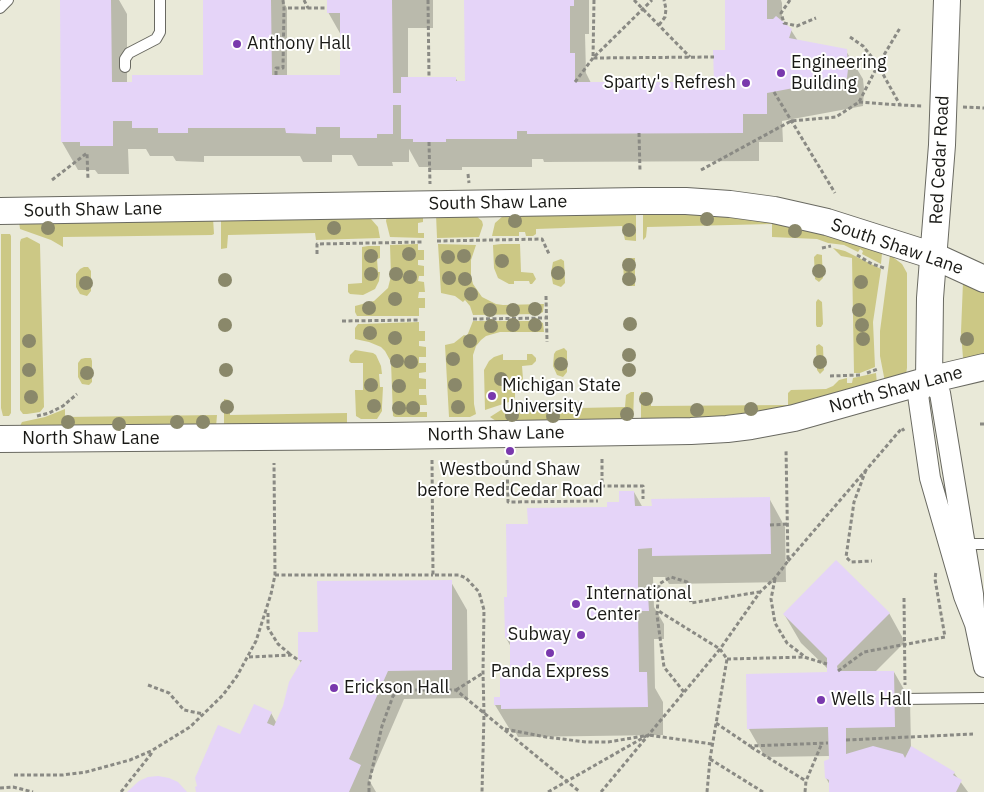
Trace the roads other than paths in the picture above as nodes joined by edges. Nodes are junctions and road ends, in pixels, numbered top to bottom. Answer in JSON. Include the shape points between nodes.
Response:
{"nodes":[{"id":1,"x":8,"y":0,"type":"edge"},
{"id":2,"x":160,"y":0,"type":"edge"},
{"id":3,"x":947,"y":0,"type":"edge"},
{"id":4,"x":0,"y":8,"type":"edge"},
{"id":5,"x":124,"y":67,"type":"dead end"},
{"id":6,"x":0,"y":211,"type":"edge"},
{"id":7,"x":934,"y":256,"type":"junction"},
{"id":8,"x":984,"y":279,"type":"edge"},
{"id":9,"x":984,"y":367,"type":"edge"},
{"id":10,"x":929,"y":380,"type":"junction"},
{"id":11,"x":0,"y":439,"type":"edge"},
{"id":12,"x":974,"y":544,"type":"edge"},
{"id":13,"x":974,"y":624,"type":"junction"},
{"id":14,"x":984,"y":667,"type":"edge"},
{"id":15,"x":984,"y":698,"type":"edge"},
{"id":16,"x":903,"y":699,"type":"dead end"}],
"edges":[{"from":1,"to":4,"type":"lane"},
{"from":2,"to":5,"type":"lane","via":[[160,32],[156,39],[130,54]]},
{"from":3,"to":7,"type":"street","name":"Red Cedar Road"},
{"from":6,"to":7,"type":"street","name":"South Shaw Lane","via":[[686,201],[774,210],[826,222]]},
{"from":7,"to":8,"type":"street","name":"South Shaw Lane"},
{"from":7,"to":10,"type":"street","name":"Red Cedar Road"},
{"from":9,"to":10,"type":"street","name":"North Shaw Lane"},
{"from":10,"to":11,"type":"street","name":"North Shaw Lane","via":[[794,418],[718,429],[397,436]]},
{"from":10,"to":12,"type":"street","name":"Red Cedar Road","via":[[940,393]]},
{"from":10,"to":13,"type":"street","name":"Red Cedar Road","via":[[918,395],[930,478]]},
{"from":12,"to":13,"type":"street","name":"Red Cedar Road"},
{"from":13,"to":14,"type":"street","name":"Red Cedar Road"},
{"from":15,"to":16,"type":"lane"}]}
